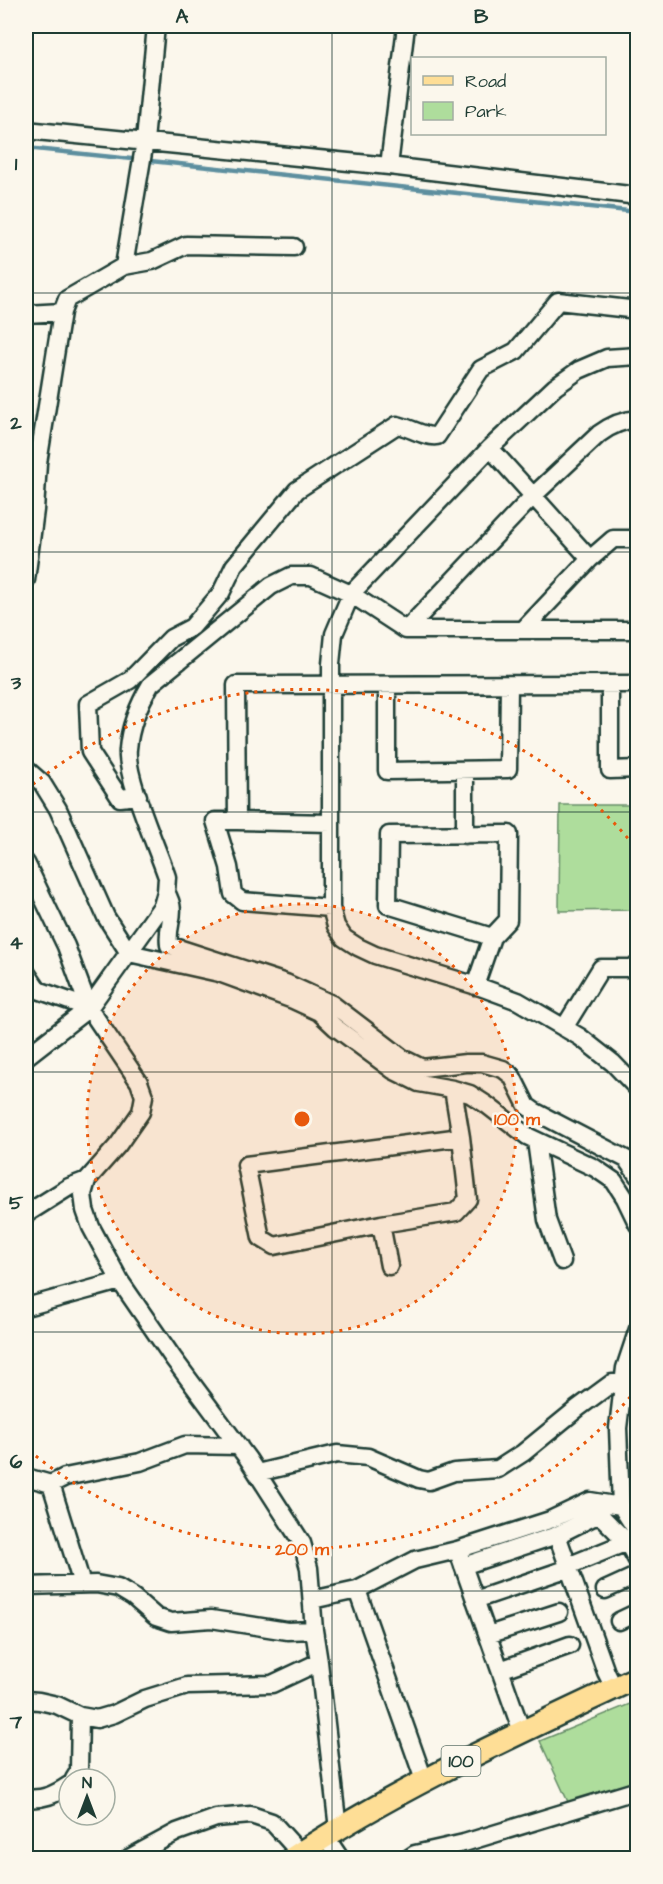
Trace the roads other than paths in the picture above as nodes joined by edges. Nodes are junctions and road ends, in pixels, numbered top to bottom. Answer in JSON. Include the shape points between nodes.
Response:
{"nodes":[{"id":1,"x":156,"y":26,"type":"edge"},
{"id":2,"x":406,"y":26,"type":"edge"},
{"id":3,"x":26,"y":130,"type":"edge"},
{"id":4,"x":144,"y":146,"type":"junction"},
{"id":5,"x":389,"y":166,"type":"junction"},
{"id":6,"x":638,"y":196,"type":"edge"},
{"id":7,"x":294,"y":247,"type":"dead end"},
{"id":8,"x":124,"y":267,"type":"junction"},
{"id":9,"x":638,"y":309,"type":"edge"},
{"id":10,"x":63,"y":312,"type":"junction"},
{"id":11,"x":26,"y":314,"type":"edge"},
{"id":12,"x":638,"y":356,"type":"edge"},
{"id":13,"x":638,"y":419,"type":"edge"},
{"id":14,"x":490,"y":448,"type":"junction"},
{"id":15,"x":534,"y":495,"type":"junction"},
{"id":16,"x":30,"y":509,"type":"edge"},
{"id":17,"x":638,"y":539,"type":"edge"},
{"id":18,"x":590,"y":559,"type":"junction"},
{"id":19,"x":26,"y":580,"type":"edge"},
{"id":20,"x":351,"y":594,"type":"junction"},
{"id":21,"x":406,"y":630,"type":"junction"},
{"id":22,"x":523,"y":630,"type":"junction"},
{"id":23,"x":638,"y":630,"type":"edge"},
{"id":24,"x":610,"y":684,"type":"junction"},
{"id":25,"x":638,"y":684,"type":"edge"},
{"id":26,"x":331,"y":685,"type":"junction"},
{"id":27,"x":387,"y":685,"type":"junction"},
{"id":28,"x":509,"y":685,"type":"junction"},
{"id":29,"x":638,"y":769,"type":"edge"},
{"id":30,"x":465,"y":770,"type":"junction"},
{"id":31,"x":26,"y":771,"type":"edge"},
{"id":32,"x":138,"y":796,"type":"junction"},
{"id":33,"x":237,"y":821,"type":"junction"},
{"id":34,"x":331,"y":823,"type":"junction"},
{"id":35,"x":465,"y":835,"type":"junction"},
{"id":36,"x":26,"y":863,"type":"edge"},
{"id":37,"x":166,"y":892,"type":"junction"},
{"id":38,"x":331,"y":908,"type":"junction"},
{"id":39,"x":492,"y":937,"type":"junction"},
{"id":40,"x":129,"y":953,"type":"junction"},
{"id":41,"x":638,"y":968,"type":"edge"},
{"id":42,"x":26,"y":972,"type":"edge"},
{"id":43,"x":475,"y":986,"type":"junction"},
{"id":44,"x":89,"y":1008,"type":"junction"},
{"id":45,"x":564,"y":1028,"type":"junction"},
{"id":46,"x":26,"y":1057,"type":"edge"},
{"id":47,"x":634,"y":1079,"type":"edge"},
{"id":48,"x":453,"y":1089,"type":"junction"},
{"id":49,"x":461,"y":1137,"type":"junction"},
{"id":50,"x":536,"y":1141,"type":"junction"},
{"id":51,"x":638,"y":1176,"type":"edge"},
{"id":52,"x":87,"y":1180,"type":"junction"},
{"id":53,"x":26,"y":1214,"type":"edge"},
{"id":54,"x":381,"y":1224,"type":"junction"},
{"id":55,"x":638,"y":1226,"type":"edge"},
{"id":56,"x":562,"y":1261,"type":"dead end"},
{"id":57,"x":389,"y":1266,"type":"dead end"},
{"id":58,"x":120,"y":1281,"type":"junction"},
{"id":59,"x":26,"y":1307,"type":"edge"},
{"id":60,"x":638,"y":1329,"type":"edge"},
{"id":61,"x":624,"y":1383,"type":"junction"},
{"id":62,"x":239,"y":1446,"type":"junction"},
{"id":63,"x":257,"y":1473,"type":"junction"},
{"id":64,"x":26,"y":1477,"type":"edge"},
{"id":65,"x":51,"y":1484,"type":"junction"},
{"id":66,"x":621,"y":1506,"type":"junction"},
{"id":67,"x":557,"y":1535,"type":"junction"},
{"id":68,"x":632,"y":1537,"type":"edge"},
{"id":69,"x":457,"y":1550,"type":"junction"},
{"id":70,"x":638,"y":1562,"type":"edge"},
{"id":71,"x":463,"y":1566,"type":"junction"},
{"id":72,"x":568,"y":1566,"type":"junction"},
{"id":73,"x":638,"y":1575,"type":"edge"},
{"id":74,"x":82,"y":1584,"type":"junction"},
{"id":75,"x":26,"y":1586,"type":"edge"},
{"id":76,"x":357,"y":1590,"type":"junction"},
{"id":77,"x":605,"y":1590,"type":"dead end"},
{"id":78,"x":312,"y":1600,"type":"junction"},
{"id":79,"x":475,"y":1600,"type":"junction"},
{"id":80,"x":560,"y":1612,"type":"dead end"},
{"id":81,"x":638,"y":1612,"type":"edge"},
{"id":82,"x":619,"y":1621,"type":"dead end"},
{"id":83,"x":314,"y":1630,"type":"junction"},
{"id":84,"x":488,"y":1635,"type":"junction"},
{"id":85,"x":570,"y":1645,"type":"dead end"},
{"id":86,"x":319,"y":1662,"type":"junction"},
{"id":87,"x":500,"y":1670,"type":"junction"},
{"id":88,"x":638,"y":1677,"type":"edge"},
{"id":89,"x":614,"y":1688,"type":"junction"},
{"id":90,"x":26,"y":1700,"type":"edge"},
{"id":91,"x":80,"y":1716,"type":"junction"},
{"id":92,"x":522,"y":1732,"type":"junction"},
{"id":93,"x":79,"y":1767,"type":"edge"},
{"id":94,"x":424,"y":1780,"type":"junction"},
{"id":95,"x":638,"y":1790,"type":"edge"},
{"id":96,"x":57,"y":1794,"type":"edge"},
{"id":97,"x":26,"y":1798,"type":"edge"},
{"id":98,"x":331,"y":1832,"type":"junction"},
{"id":99,"x":296,"y":1856,"type":"edge"},
{"id":100,"x":129,"y":1858,"type":"edge"},
{"id":101,"x":340,"y":1858,"type":"edge"},
{"id":102,"x":409,"y":1858,"type":"edge"}],
"edges":[{"from":1,"to":4,"type":"street"},
{"from":2,"to":5,"type":"street"},
{"from":3,"to":4,"type":"street"},
{"from":4,"to":5,"type":"street"},
{"from":4,"to":8,"type":"street"},
{"from":5,"to":6,"type":"street"},
{"from":7,"to":8,"type":"street","via":[[186,245],[152,261]]},
{"from":8,"to":10,"type":"street","via":[[68,299]]},
{"from":9,"to":32,"type":"street","via":[[558,301],[516,351],[481,369],[437,436],[397,425],[297,490],[234,566],[220,593],[192,627],[171,639],[130,680],[88,704],[90,752],[120,798]]},
{"from":10,"to":11,"type":"street"},
{"from":10,"to":16,"type":"street"},
{"from":12,"to":14,"type":"street","via":[[607,358],[579,370],[555,387]]},
{"from":13,"to":15,"type":"street","via":[[608,427]]},
{"from":14,"to":15,"type":"street"},
{"from":14,"to":20,"type":"street"},
{"from":15,"to":18,"type":"street"},
{"from":15,"to":21,"type":"street"},
{"from":16,"to":19,"type":"street"},
{"from":17,"to":18,"type":"street","via":[[613,539]]},
{"from":18,"to":22,"type":"street"},
{"from":20,"to":21,"type":"street"},
{"from":20,"to":26,"type":"street","via":[[334,634]]},
{"from":20,"to":32,"type":"street","via":[[311,576],[291,576],[271,586],[152,684],[138,705],[127,751]]},
{"from":21,"to":22,"type":"street"},
{"from":22,"to":23,"type":"street"},
{"from":24,"to":25,"type":"street"},
{"from":24,"to":28,"type":"street"},
{"from":24,"to":29,"type":"street","via":[[610,770]]},
{"from":26,"to":27,"type":"street"},
{"from":26,"to":33,"type":"street","via":[[236,685]]},
{"from":26,"to":34,"type":"street"},
{"from":27,"to":28,"type":"street"},
{"from":27,"to":30,"type":"street","via":[[387,771]]},
{"from":28,"to":30,"type":"street","via":[[508,769]]},
{"from":30,"to":35,"type":"street"},
{"from":31,"to":40,"type":"street","via":[[42,783],[58,809],[106,917]]},
{"from":32,"to":37,"type":"street","via":[[167,877]]},
{"from":33,"to":34,"type":"street"},
{"from":33,"to":38,"type":"street","via":[[215,821],[233,894],[242,902]]},
{"from":34,"to":38,"type":"street"},
{"from":35,"to":39,"type":"street","via":[[509,834],[508,920]]},
{"from":35,"to":39,"type":"street","via":[[389,835],[388,904]]},
{"from":36,"to":44,"type":"street","via":[[66,946]]},
{"from":37,"to":40,"type":"street","via":[[162,906]]},
{"from":37,"to":51,"type":"street","via":[[173,904],[169,945],[286,983],[332,1004],[404,1059],[422,1068],[482,1062],[503,1070],[512,1076],[534,1112],[626,1159]]},
{"from":38,"to":43,"type":"street","via":[[344,938],[358,948]]},
{"from":39,"to":43,"type":"street"},
{"from":40,"to":44,"type":"street"},
{"from":40,"to":48,"type":"street","via":[[219,973],[293,1000],[319,1012],[393,1070],[419,1083]]},
{"from":41,"to":45,"type":"street","via":[[601,969]]},
{"from":42,"to":44,"type":"street","via":[[38,990]]},
{"from":43,"to":45,"type":"street","via":[[518,1001]]},
{"from":44,"to":46,"type":"street"},
{"from":44,"to":52,"type":"street","via":[[139,1082],[144,1096],[141,1112]]},
{"from":45,"to":47,"type":"street"},
{"from":48,"to":49,"type":"street"},
{"from":48,"to":50,"type":"street","via":[[487,1105]]},
{"from":49,"to":54,"type":"street","via":[[468,1199],[456,1212]]},
{"from":49,"to":54,"type":"street","via":[[246,1165],[261,1238],[274,1246]]},
{"from":50,"to":55,"type":"street","via":[[614,1181]]},
{"from":50,"to":56,"type":"street","via":[[547,1220]]},
{"from":52,"to":53,"type":"street"},
{"from":52,"to":58,"type":"street","via":[[83,1194],[85,1210]]},
{"from":54,"to":57,"type":"street"},
{"from":58,"to":59,"type":"street"},
{"from":58,"to":62,"type":"street"},
{"from":60,"to":61,"type":"street"},
{"from":61,"to":63,"type":"street","via":[[612,1383],[498,1469],[454,1472],[429,1481],[368,1457],[337,1454]]},
{"from":61,"to":66,"type":"street","via":[[618,1428]]},
{"from":62,"to":63,"type":"street"},
{"from":62,"to":65,"type":"street","via":[[185,1446],[140,1462],[65,1477]]},
{"from":63,"to":78,"type":"street","via":[[302,1543]]},
{"from":64,"to":65,"type":"street"},
{"from":65,"to":74,"type":"street"},
{"from":66,"to":68,"type":"street"},
{"from":66,"to":69,"type":"street","via":[[590,1501],[550,1520]]},
{"from":67,"to":68,"type":"street","via":[[593,1517],[602,1517]]},
{"from":67,"to":71,"type":"street"},
{"from":67,"to":72,"type":"street"},
{"from":68,"to":70,"type":"street"},
{"from":68,"to":72,"type":"street"},
{"from":69,"to":71,"type":"street"},
{"from":69,"to":76,"type":"street","via":[[415,1560]]},
{"from":71,"to":79,"type":"street"},
{"from":72,"to":79,"type":"street"},
{"from":72,"to":89,"type":"street"},
{"from":73,"to":77,"type":"street"},
{"from":74,"to":75,"type":"street"},
{"from":74,"to":83,"type":"street","via":[[118,1588],[156,1617],[171,1622],[211,1619],[287,1631]]},
{"from":76,"to":78,"type":"street"},
{"from":76,"to":94,"type":"street"},
{"from":78,"to":83,"type":"street"},
{"from":79,"to":84,"type":"street"},
{"from":80,"to":84,"type":"street"},
{"from":81,"to":82,"type":"street"},
{"from":83,"to":86,"type":"street"},
{"from":84,"to":87,"type":"street"},
{"from":85,"to":87,"type":"street"},
{"from":86,"to":91,"type":"street","via":[[272,1684],[187,1686],[97,1719]]},
{"from":86,"to":98,"type":"street"},
{"from":87,"to":92,"type":"street"},
{"from":88,"to":89,"type":"main road","number":"100"},
{"from":89,"to":92,"type":"main road","number":"100"},
{"from":90,"to":91,"type":"street","via":[[57,1705]]},
{"from":91,"to":93,"type":"street"},
{"from":92,"to":94,"type":"main road","number":"100"},
{"from":94,"to":98,"type":"main road","number":"100"},
{"from":95,"to":102,"type":"street"},
{"from":96,"to":97,"type":"street","via":[[40,1800]]},
{"from":98,"to":99,"type":"main road","number":"100"},
{"from":98,"to":101,"type":"street"},
{"from":99,"to":100,"type":"street","via":[[272,1822],[251,1815],[216,1818],[196,1825]]}]}
